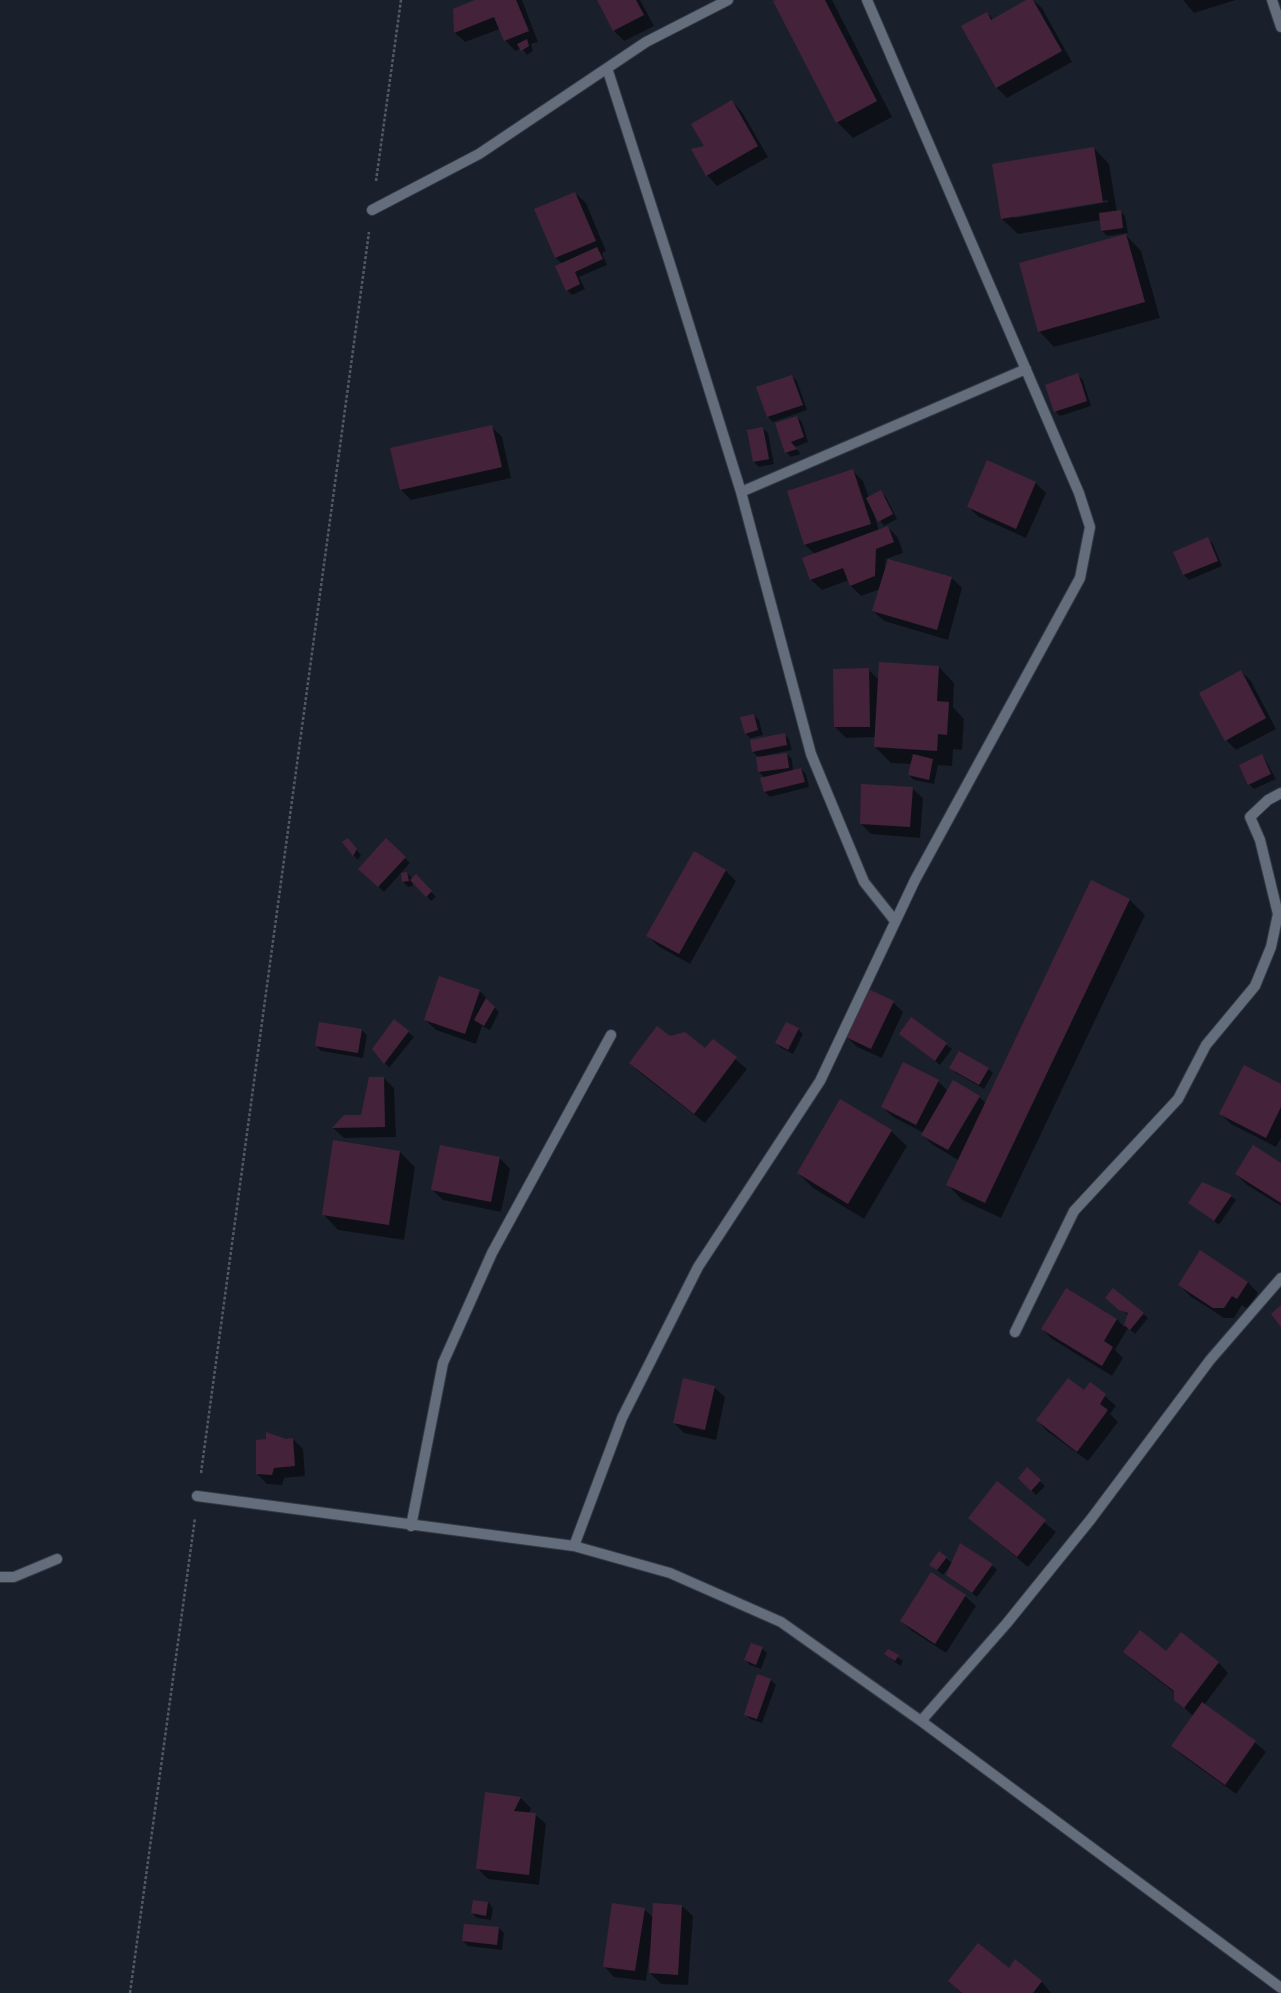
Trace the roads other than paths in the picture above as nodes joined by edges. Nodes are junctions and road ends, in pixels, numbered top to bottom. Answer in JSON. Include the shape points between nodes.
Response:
{"nodes":[{"id":1,"x":728,"y":0,"type":"edge"},
{"id":2,"x":867,"y":0,"type":"edge"},
{"id":3,"x":1272,"y":0,"type":"edge"},
{"id":4,"x":1281,"y":27,"type":"edge"},
{"id":5,"x":607,"y":68,"type":"junction"},
{"id":6,"x":372,"y":210,"type":"road end"},
{"id":7,"x":1026,"y":369,"type":"junction"},
{"id":8,"x":741,"y":492,"type":"junction"},
{"id":9,"x":1281,"y":793,"type":"edge"},
{"id":10,"x":895,"y":921,"type":"junction"},
{"id":11,"x":611,"y":1035,"type":"dead end"},
{"id":12,"x":1281,"y":1278,"type":"edge"},
{"id":13,"x":1015,"y":1332,"type":"dead end"},
{"id":14,"x":198,"y":1496,"type":"road end"},
{"id":15,"x":411,"y":1526,"type":"junction"},
{"id":16,"x":574,"y":1546,"type":"junction"},
{"id":17,"x":57,"y":1559,"type":"dead end"},
{"id":18,"x":0,"y":1577,"type":"edge"},
{"id":19,"x":921,"y":1721,"type":"junction"},
{"id":20,"x":1281,"y":1988,"type":"edge"}],
"edges":[{"from":1,"to":5,"type":"street","via":[[646,42]]},
{"from":2,"to":7,"type":"street"},
{"from":3,"to":4,"type":"street"},
{"from":5,"to":6,"type":"street","via":[[480,154]]},
{"from":5,"to":8,"type":"street"},
{"from":7,"to":8,"type":"street"},
{"from":7,"to":10,"type":"street","via":[[1079,493],[1090,526],[1080,578]]},
{"from":8,"to":10,"type":"street","via":[[811,754],[864,882]]},
{"from":9,"to":13,"type":"street","via":[[1268,800],[1250,817],[1260,840],[1278,914],[1271,947],[1255,986],[1206,1045],[1178,1099],[1074,1211]]},
{"from":10,"to":16,"type":"street","via":[[820,1081],[698,1267],[622,1418]]},
{"from":11,"to":15,"type":"street","via":[[492,1253],[443,1363]]},
{"from":12,"to":19,"type":"street","via":[[1210,1360],[1091,1519],[1026,1599]]},
{"from":14,"to":15,"type":"street"},
{"from":15,"to":16,"type":"street"},
{"from":16,"to":19,"type":"street","via":[[670,1573],[781,1622]]},
{"from":17,"to":18,"type":"street","via":[[14,1576]]},
{"from":19,"to":20,"type":"street"}]}
